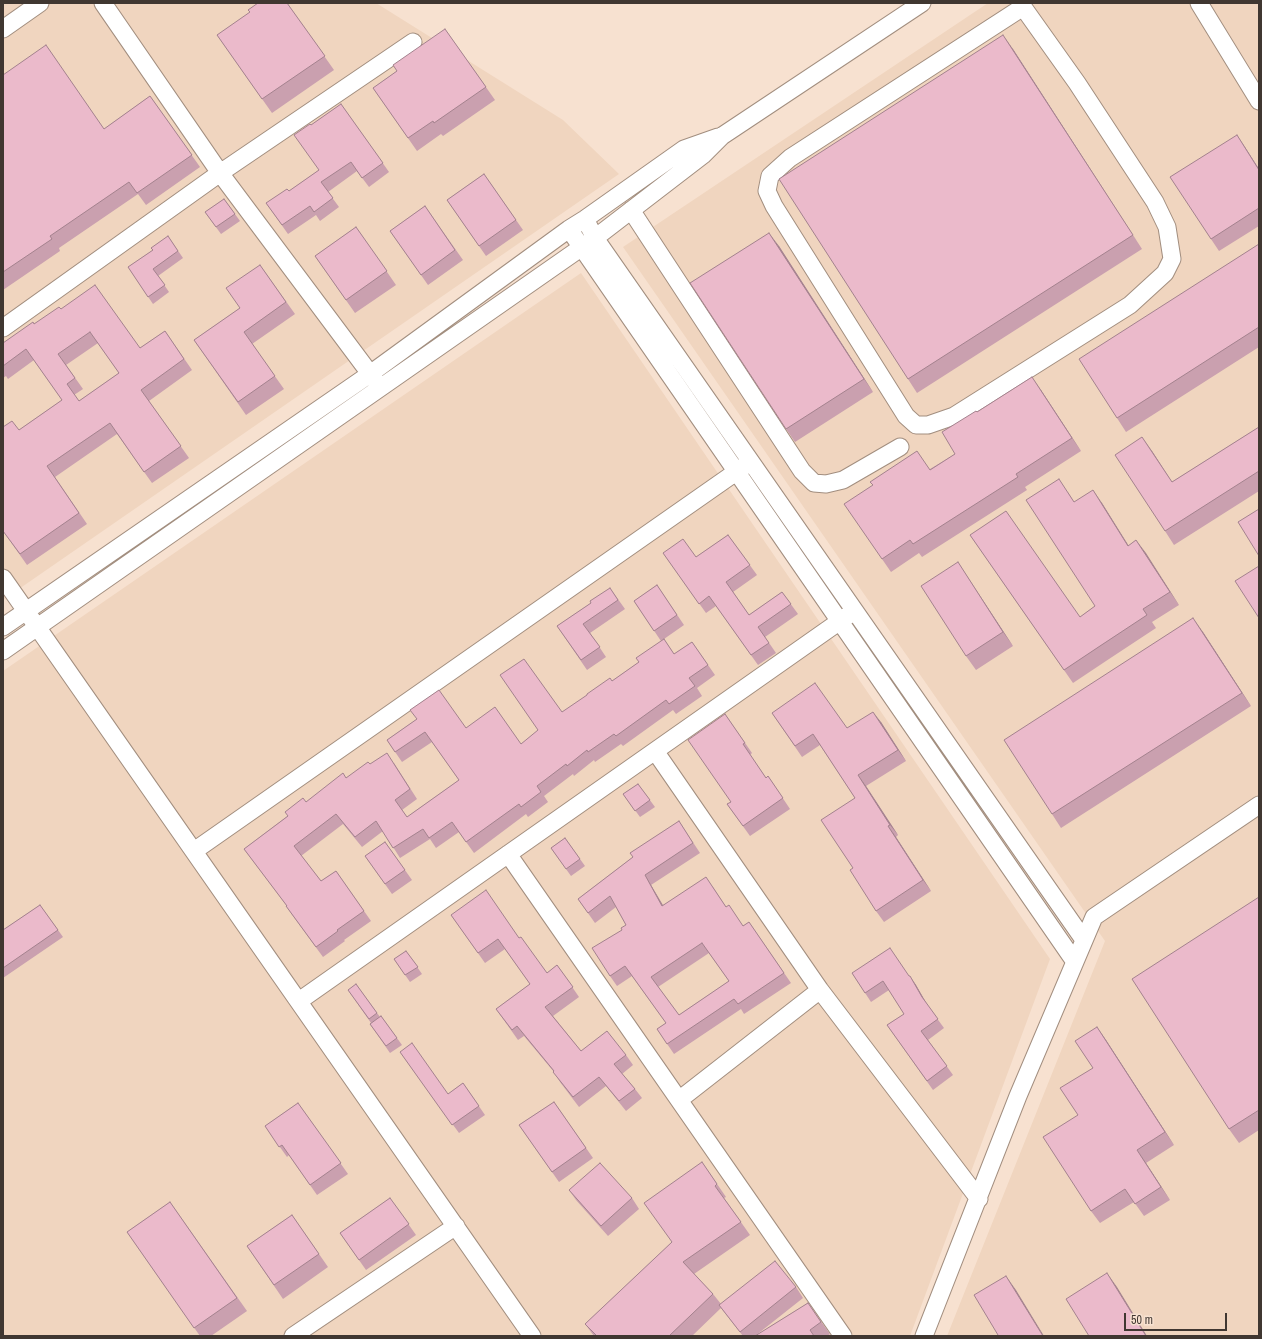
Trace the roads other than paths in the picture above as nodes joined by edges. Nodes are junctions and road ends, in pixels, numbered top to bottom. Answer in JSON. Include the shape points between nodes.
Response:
{"nodes":[{"id":1,"x":40,"y":3,"type":"edge"},
{"id":2,"x":103,"y":3,"type":"edge"},
{"id":3,"x":922,"y":3,"type":"edge"},
{"id":4,"x":1199,"y":3,"type":"edge"},
{"id":5,"x":1021,"y":5,"type":"edge"},
{"id":6,"x":3,"y":29,"type":"edge"},
{"id":7,"x":413,"y":42,"type":"dead end"},
{"id":8,"x":1259,"y":101,"type":"edge"},
{"id":9,"x":722,"y":136,"type":"junction"},
{"id":10,"x":220,"y":173,"type":"junction"},
{"id":11,"x":631,"y":210,"type":"junction"},
{"id":12,"x":585,"y":219,"type":"junction"},
{"id":13,"x":569,"y":229,"type":"junction"},
{"id":14,"x":589,"y":242,"type":"junction"},
{"id":15,"x":3,"y":328,"type":"edge"},
{"id":16,"x":370,"y":374,"type":"junction"},
{"id":17,"x":380,"y":388,"type":"junction"},
{"id":18,"x":900,"y":447,"type":"dead end"},
{"id":19,"x":751,"y":462,"type":"junction"},
{"id":20,"x":737,"y":472,"type":"junction"},
{"id":21,"x":3,"y":578,"type":"edge"},
{"id":22,"x":26,"y":611,"type":"junction"},
{"id":23,"x":855,"y":611,"type":"junction"},
{"id":24,"x":840,"y":621,"type":"junction"},
{"id":25,"x":37,"y":627,"type":"junction"},
{"id":26,"x":3,"y":628,"type":"edge"},
{"id":27,"x":3,"y":651,"type":"edge"},
{"id":28,"x":655,"y":751,"type":"junction"},
{"id":29,"x":1259,"y":805,"type":"edge"},
{"id":30,"x":194,"y":851,"type":"junction"},
{"id":31,"x":508,"y":854,"type":"junction"},
{"id":32,"x":1084,"y":940,"type":"junction"},
{"id":33,"x":1075,"y":962,"type":"junction"},
{"id":34,"x":820,"y":990,"type":"junction"},
{"id":35,"x":299,"y":1001,"type":"junction"},
{"id":36,"x":679,"y":1100,"type":"junction"},
{"id":37,"x":979,"y":1199,"type":"junction"},
{"id":38,"x":456,"y":1226,"type":"junction"},
{"id":39,"x":293,"y":1336,"type":"edge"},
{"id":40,"x":532,"y":1336,"type":"edge"},
{"id":41,"x":843,"y":1336,"type":"edge"},
{"id":42,"x":924,"y":1336,"type":"edge"}],
"edges":[{"from":1,"to":6,"type":"street"},
{"from":2,"to":10,"type":"street"},
{"from":3,"to":9,"type":"street"},
{"from":4,"to":8,"type":"street"},
{"from":5,"to":5,"type":"street","via":[[1077,83],[1156,202],[1167,227],[1172,258],[1165,273],[1130,305],[954,416],[928,425],[916,425],[906,416],[774,206],[767,191],[770,176],[790,158]]},
{"from":7,"to":10,"type":"street"},
{"from":9,"to":11,"type":"street","via":[[703,155]]},
{"from":9,"to":12,"type":"street","via":[[684,149]]},
{"from":10,"to":15,"type":"street"},
{"from":10,"to":16,"type":"street"},
{"from":11,"to":14,"type":"street"},
{"from":11,"to":18,"type":"street","via":[[802,471],[814,483],[826,484],[843,480]]},
{"from":12,"to":13,"type":"street"},
{"from":12,"to":14,"type":"street"},
{"from":13,"to":14,"type":"street"},
{"from":13,"to":16,"type":"street"},
{"from":14,"to":17,"type":"street"},
{"from":14,"to":19,"type":"street"},
{"from":14,"to":20,"type":"street"},
{"from":16,"to":17,"type":"street"},
{"from":16,"to":22,"type":"street"},
{"from":17,"to":25,"type":"street"},
{"from":19,"to":20,"type":"street"},
{"from":19,"to":23,"type":"street"},
{"from":20,"to":24,"type":"street"},
{"from":20,"to":30,"type":"street"},
{"from":21,"to":22,"type":"street"},
{"from":22,"to":25,"type":"street"},
{"from":22,"to":26,"type":"street"},
{"from":23,"to":24,"type":"street"},
{"from":23,"to":32,"type":"street"},
{"from":24,"to":28,"type":"street"},
{"from":24,"to":33,"type":"street"},
{"from":25,"to":27,"type":"street"},
{"from":25,"to":30,"type":"street"},
{"from":28,"to":31,"type":"street"},
{"from":28,"to":34,"type":"street"},
{"from":29,"to":32,"type":"street","via":[[1094,917]]},
{"from":30,"to":35,"type":"street"},
{"from":31,"to":35,"type":"street"},
{"from":31,"to":36,"type":"street"},
{"from":32,"to":33,"type":"street"},
{"from":33,"to":37,"type":"street","via":[[1018,1096]]},
{"from":34,"to":36,"type":"street"},
{"from":34,"to":37,"type":"street"},
{"from":35,"to":38,"type":"street"},
{"from":36,"to":41,"type":"street"},
{"from":37,"to":42,"type":"street"},
{"from":38,"to":39,"type":"street"},
{"from":38,"to":40,"type":"street"}]}
